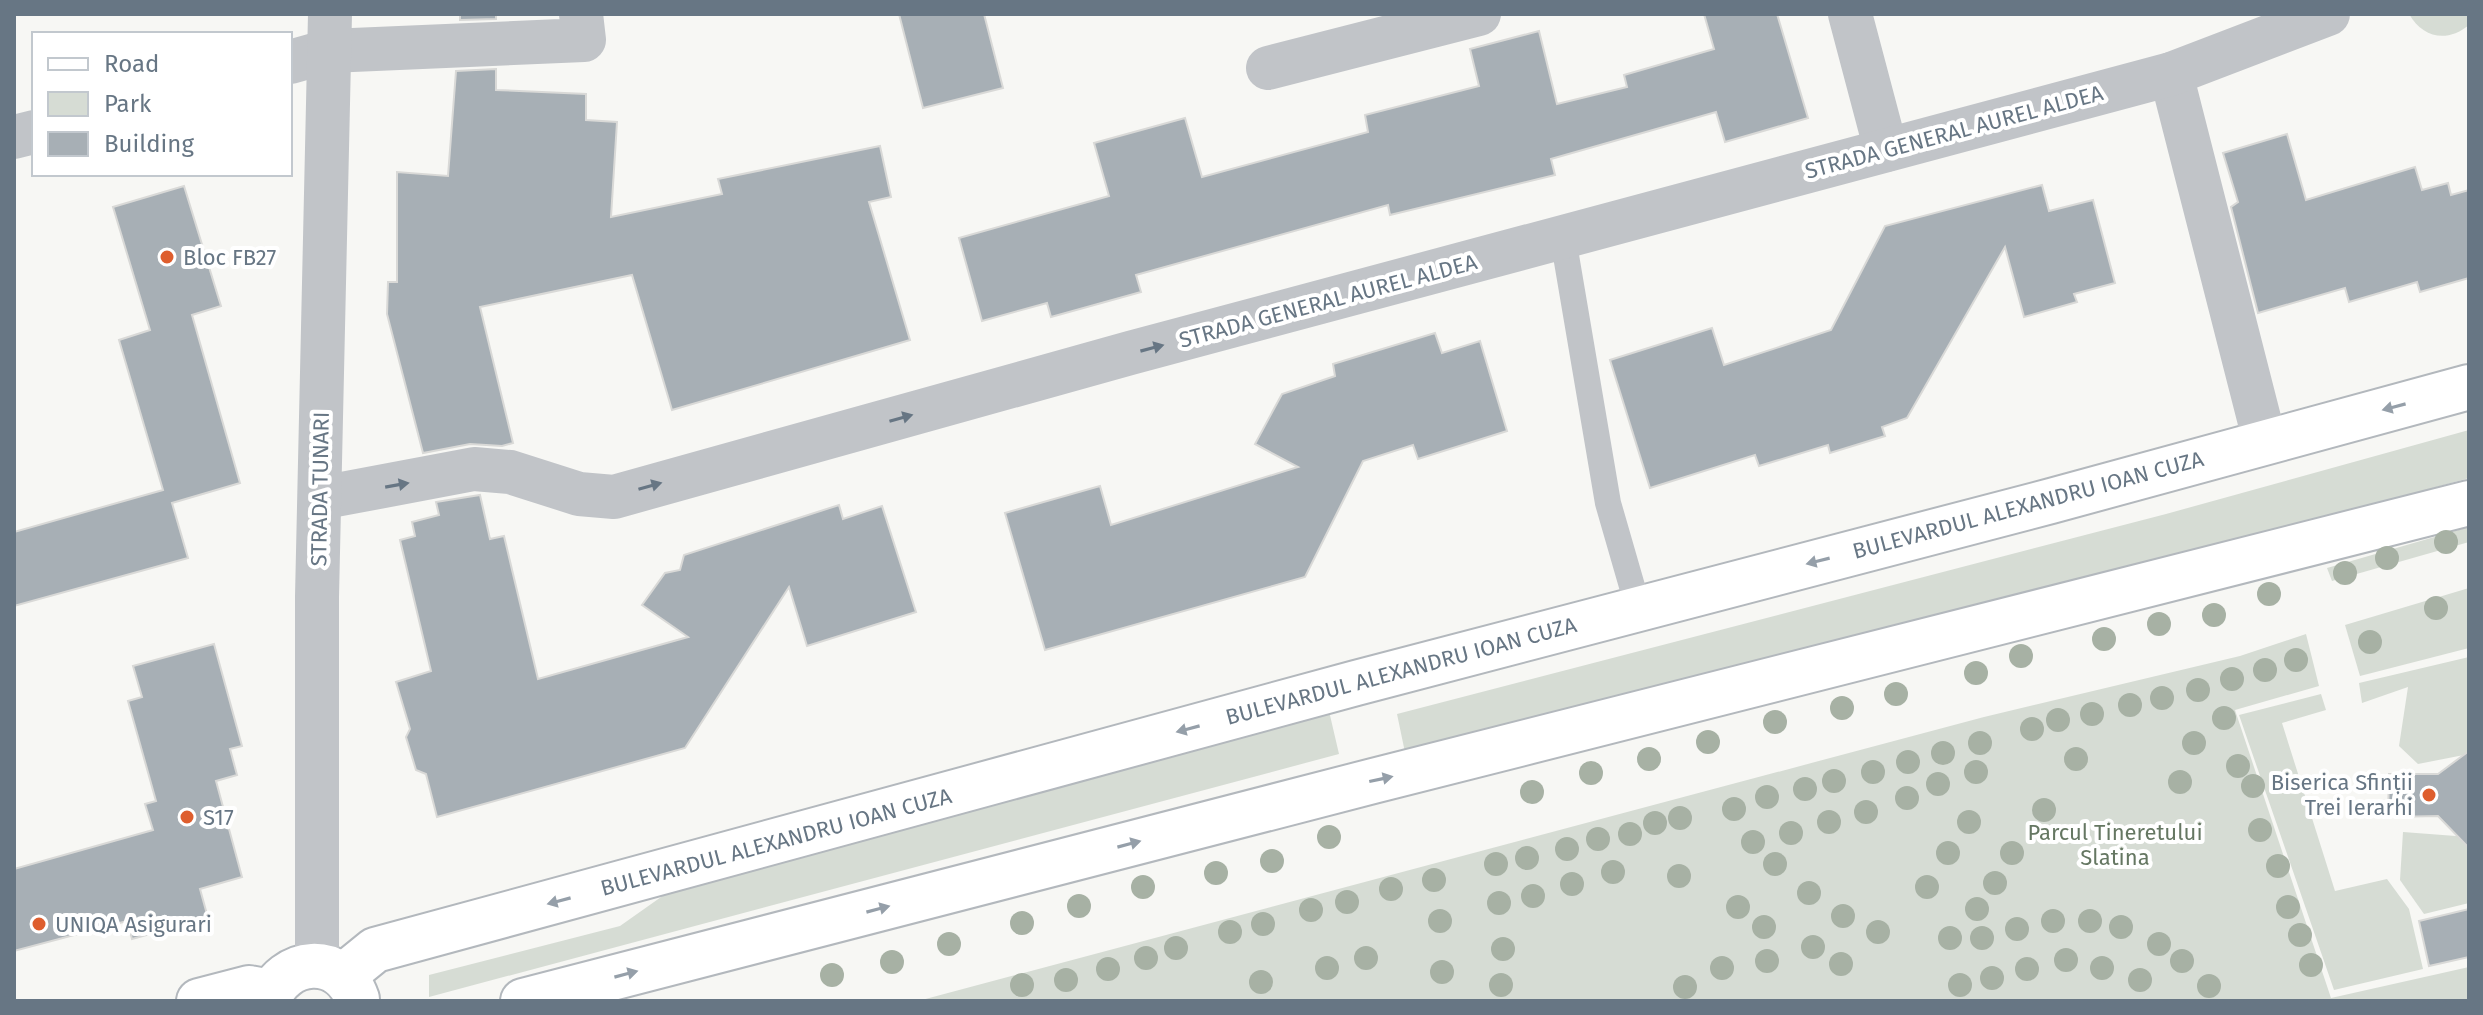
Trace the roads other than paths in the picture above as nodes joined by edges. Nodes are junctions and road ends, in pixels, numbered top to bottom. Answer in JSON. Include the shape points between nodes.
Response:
{"nodes":[{"id":1,"x":581,"y":14,"type":"edge"},
{"id":2,"x":1850,"y":14,"type":"edge"},
{"id":3,"x":2328,"y":14,"type":"edge"},
{"id":4,"x":1458,"y":17,"type":"edge"},
{"id":5,"x":316,"y":42,"type":"edge"},
{"id":6,"x":1268,"y":68,"type":"dead end"},
{"id":7,"x":2171,"y":74,"type":"junction"},
{"id":8,"x":1886,"y":150,"type":"junction"},
{"id":9,"x":1563,"y":238,"type":"junction"},
{"id":10,"x":2469,"y":387,"type":"edge"},
{"id":11,"x":2265,"y":442,"type":"junction"},
{"id":12,"x":320,"y":498,"type":"junction"},
{"id":13,"x":2468,"y":504,"type":"edge"},
{"id":14,"x":1638,"y":607,"type":"junction"},
{"id":15,"x":339,"y":981,"type":"edge"},
{"id":16,"x":269,"y":996,"type":"edge"},
{"id":17,"x":199,"y":1001,"type":"edge"},
{"id":18,"x":523,"y":1001,"type":"edge"}],
"edges":[{"from":1,"to":5,"type":"street","via":[[584,40]]},
{"from":2,"to":8,"type":"street"},
{"from":3,"to":7,"type":"street","name":"STRADA GENERAL AUREL ALDEA"},
{"from":4,"to":6,"type":"street"},
{"from":5,"to":12,"type":"street","name":"STRADA TUNARI"},
{"from":7,"to":8,"type":"street","name":"STRADA GENERAL AUREL ALDEA"},
{"from":7,"to":11,"type":"street"},
{"from":8,"to":9,"type":"street","name":"STRADA GENERAL AUREL ALDEA"},
{"from":12,"to":9,"type":"street","name":"STRADA GENERAL AUREL ALDEA","one_way":true,"via":[[474,469],[510,472],[579,494],[614,497]]},
{"from":9,"to":14,"type":"lane","via":[[1608,503]]},
{"from":10,"to":11,"type":"main road","name":"BULEVARDUL ALEXANDRU IOAN CUZA","one_way":true},
{"from":11,"to":14,"type":"main road","name":"BULEVARDUL ALEXANDRU IOAN CUZA","one_way":true},
{"from":12,"to":15,"type":"street","name":"STRADA TUNARI"},
{"from":18,"to":13,"type":"main road","one_way":true},
{"from":14,"to":15,"type":"main road","name":"BULEVARDUL ALEXANDRU IOAN CUZA","one_way":true,"via":[[375,950]]},
{"from":15,"to":16,"type":"main road","name":"BULEVARDUL ALEXANDRU IOAN CUZA","via":[[297,967],[283,975]]},
{"from":16,"to":17,"type":"main road","via":[[249,988]]}]}
